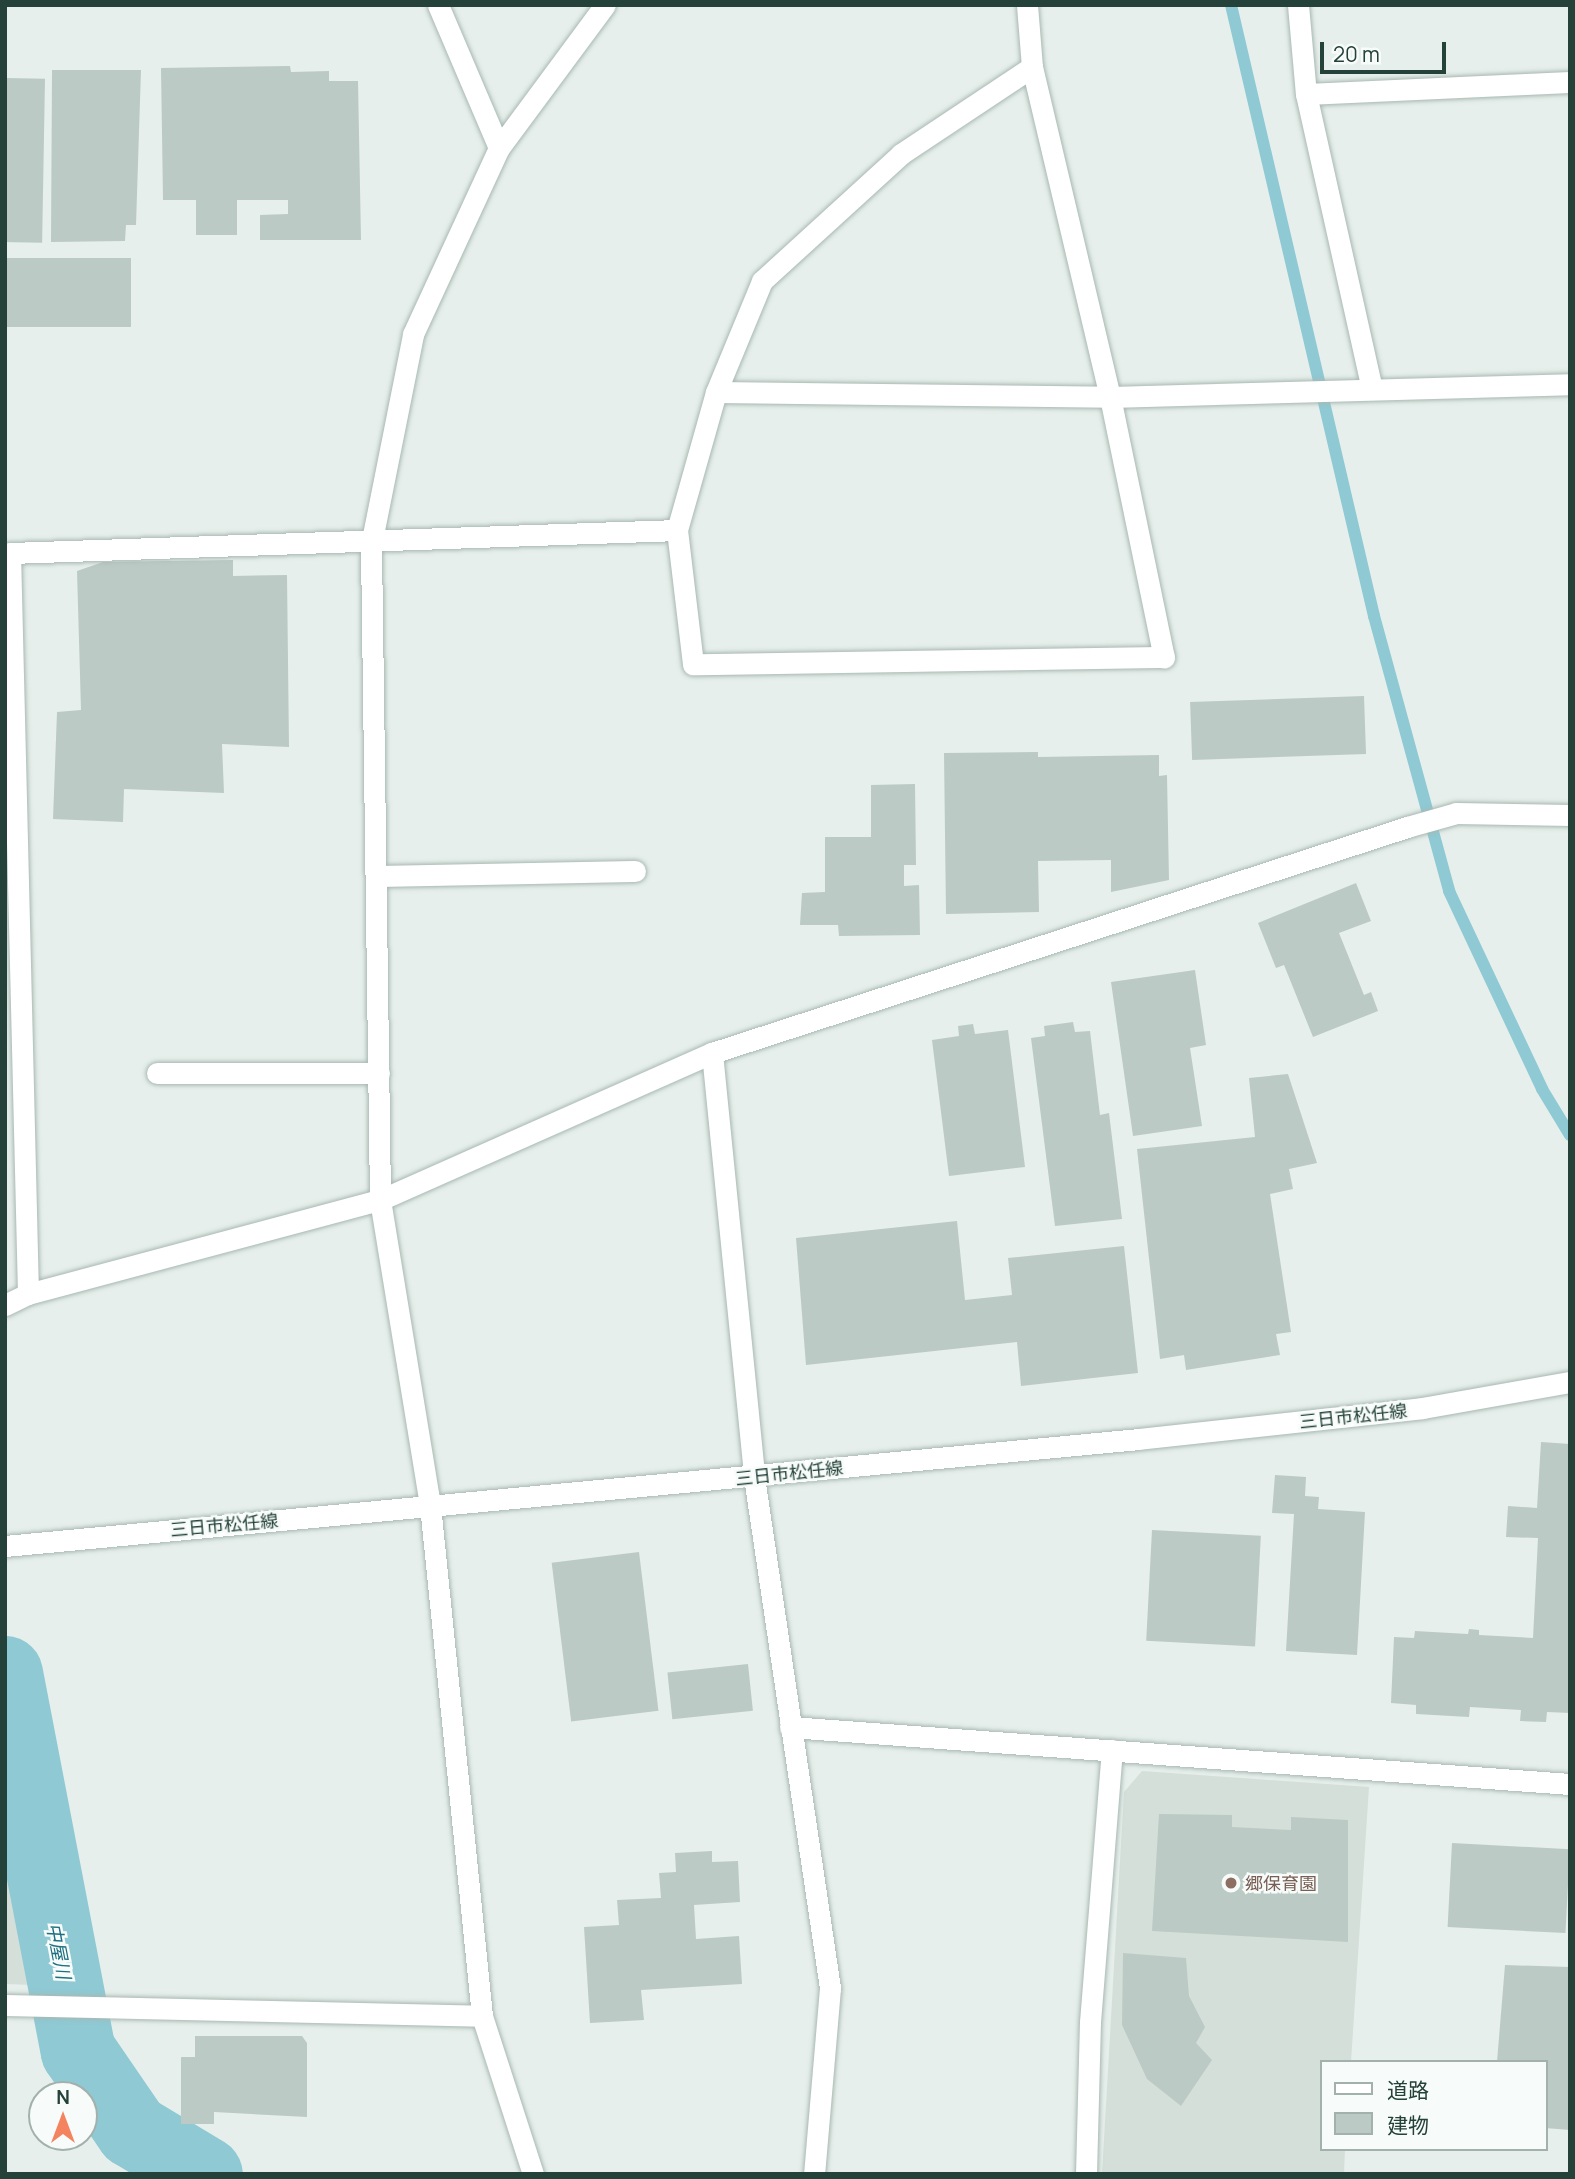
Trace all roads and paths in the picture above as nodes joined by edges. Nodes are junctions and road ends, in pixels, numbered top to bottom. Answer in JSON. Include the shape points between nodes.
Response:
{"nodes":[{"id":1,"x":438,"y":5,"type":"edge"},
{"id":2,"x":605,"y":5,"type":"edge"},
{"id":3,"x":1027,"y":5,"type":"edge"},
{"id":4,"x":1298,"y":5,"type":"edge"},
{"id":5,"x":1032,"y":67,"type":"junction"},
{"id":6,"x":1570,"y":82,"type":"edge"},
{"id":7,"x":1306,"y":94,"type":"junction"},
{"id":8,"x":499,"y":148,"type":"junction"},
{"id":9,"x":1570,"y":384,"type":"edge"},
{"id":10,"x":1372,"y":389,"type":"junction"},
{"id":11,"x":716,"y":392,"type":"junction"},
{"id":12,"x":1110,"y":397,"type":"junction"},
{"id":13,"x":677,"y":530,"type":"junction"},
{"id":14,"x":371,"y":545,"type":"junction"},
{"id":15,"x":8,"y":553,"type":"edge"},
{"id":16,"x":1570,"y":815,"type":"edge"},
{"id":17,"x":635,"y":871,"type":"dead end"},
{"id":18,"x":376,"y":876,"type":"junction"},
{"id":19,"x":712,"y":1053,"type":"junction"},
{"id":20,"x":157,"y":1073,"type":"dead end"},
{"id":21,"x":379,"y":1073,"type":"junction"},
{"id":22,"x":380,"y":1200,"type":"junction"},
{"id":23,"x":15,"y":1205,"type":"edge"},
{"id":24,"x":28,"y":1294,"type":"junction"},
{"id":25,"x":5,"y":1305,"type":"edge"},
{"id":26,"x":1570,"y":1381,"type":"edge"},
{"id":27,"x":754,"y":1477,"type":"junction"},
{"id":28,"x":430,"y":1506,"type":"junction"},
{"id":29,"x":5,"y":1546,"type":"edge"},
{"id":30,"x":790,"y":1727,"type":"junction"},
{"id":31,"x":1112,"y":1750,"type":"junction"},
{"id":32,"x":1570,"y":1783,"type":"edge"},
{"id":33,"x":5,"y":2005,"type":"edge"},
{"id":34,"x":482,"y":2016,"type":"junction"},
{"id":35,"x":533,"y":2174,"type":"edge"},
{"id":36,"x":814,"y":2174,"type":"edge"},
{"id":37,"x":1086,"y":2174,"type":"edge"}],
"edges":[{"from":1,"to":8,"type":"street"},
{"from":2,"to":8,"type":"street"},
{"from":3,"to":5,"type":"street"},
{"from":4,"to":7,"type":"street"},
{"from":5,"to":11,"type":"street","via":[[901,154],[762,281]]},
{"from":5,"to":12,"type":"street"},
{"from":6,"to":7,"type":"street"},
{"from":7,"to":10,"type":"street"},
{"from":8,"to":14,"type":"street","via":[[413,334]]},
{"from":9,"to":10,"type":"street"},
{"from":10,"to":12,"type":"street"},
{"from":11,"to":12,"type":"street"},
{"from":11,"to":13,"type":"street"},
{"from":12,"to":13,"type":"street","via":[[1164,657],[693,664]]},
{"from":13,"to":14,"type":"street"},
{"from":14,"to":15,"type":"street"},
{"from":14,"to":18,"type":"street"},
{"from":15,"to":23,"type":"street"},
{"from":16,"to":19,"type":"street","via":[[1456,813]]},
{"from":17,"to":18,"type":"street"},
{"from":18,"to":21,"type":"street"},
{"from":19,"to":22,"type":"street"},
{"from":19,"to":27,"type":"street"},
{"from":20,"to":21,"type":"street"},
{"from":21,"to":22,"type":"street"},
{"from":22,"to":24,"type":"street"},
{"from":22,"to":28,"type":"street"},
{"from":23,"to":24,"type":"street"},
{"from":24,"to":25,"type":"street"},
{"from":26,"to":27,"type":"street","name":"三日市松任線","via":[[1422,1408]]},
{"from":27,"to":28,"type":"street","name":"三日市松任線"},
{"from":27,"to":30,"type":"street"},
{"from":28,"to":29,"type":"street","name":"三日市松任線"},
{"from":28,"to":34,"type":"street"},
{"from":30,"to":31,"type":"street"},
{"from":30,"to":36,"type":"street","via":[[830,1988]]},
{"from":31,"to":32,"type":"street"},
{"from":31,"to":37,"type":"street","via":[[1090,2022]]},
{"from":33,"to":34,"type":"street"},
{"from":34,"to":35,"type":"street"}]}
